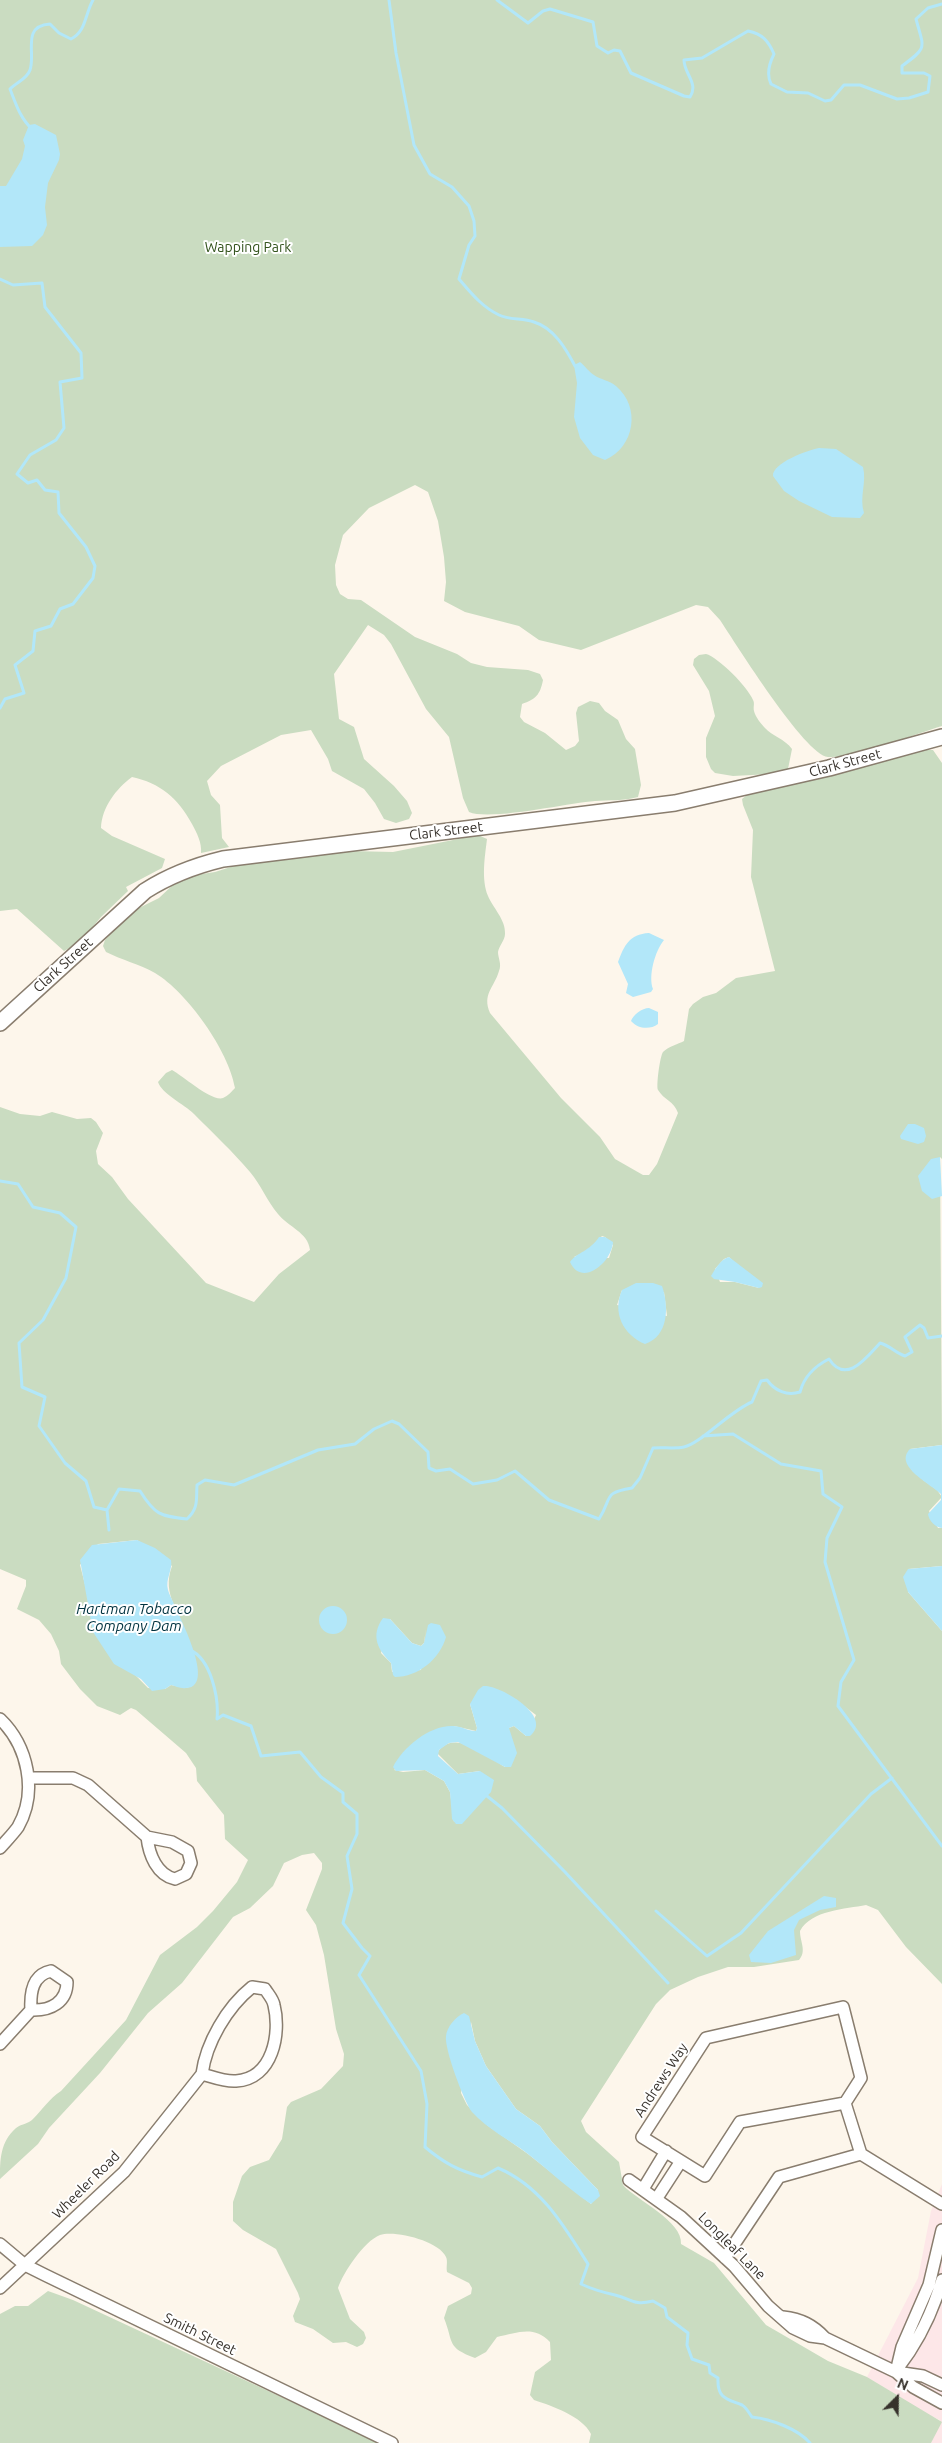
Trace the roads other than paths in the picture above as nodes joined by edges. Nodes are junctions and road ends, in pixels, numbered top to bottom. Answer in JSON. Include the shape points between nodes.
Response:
{"nodes":[{"id":1,"x":942,"y":737,"type":"edge"},
{"id":2,"x":0,"y":1023,"type":"edge"},
{"id":3,"x":0,"y":1718,"type":"edge"},
{"id":4,"x":29,"y":1778,"type":"junction"},
{"id":5,"x":147,"y":1837,"type":"dead end"},
{"id":6,"x":0,"y":1848,"type":"edge"},
{"id":7,"x":32,"y":2010,"type":"dead end"},
{"id":8,"x":0,"y":2044,"type":"edge"},
{"id":9,"x":202,"y":2074,"type":"junction"},
{"id":10,"x":846,"y":2103,"type":"junction"},
{"id":11,"x":666,"y":2151,"type":"junction"},
{"id":12,"x":861,"y":2154,"type":"junction"},
{"id":13,"x":681,"y":2161,"type":"junction"},
{"id":14,"x":630,"y":2180,"type":"dead end"},
{"id":15,"x":643,"y":2189,"type":"junction"},
{"id":16,"x":657,"y":2198,"type":"junction"},
{"id":17,"x":942,"y":2204,"type":"edge"},
{"id":18,"x":942,"y":2230,"type":"edge"},
{"id":19,"x":0,"y":2244,"type":"edge"},
{"id":20,"x":725,"y":2258,"type":"junction"},
{"id":21,"x":25,"y":2265,"type":"junction"},
{"id":22,"x":942,"y":2280,"type":"edge"},
{"id":23,"x":0,"y":2288,"type":"edge"},
{"id":24,"x":896,"y":2372,"type":"junction"},
{"id":25,"x":942,"y":2385,"type":"edge"},
{"id":26,"x":942,"y":2403,"type":"edge"},
{"id":27,"x":392,"y":2443,"type":"edge"}],
"edges":[{"from":1,"to":2,"type":"main road","name":"Clark Street","via":[[829,768],[675,803],[223,859],[194,866],[170,875],[145,891]]},
{"from":3,"to":4,"type":"street","via":[[19,1741]]},
{"from":4,"to":5,"type":"street","via":[[73,1778],[88,1785]]},
{"from":4,"to":6,"type":"street","via":[[18,1826]]},
{"from":7,"to":8,"type":"street"},
{"from":9,"to":9,"type":"street","via":[[219,2027],[239,1997],[252,1987],[265,1989],[274,2003],[276,2023],[276,2042],[269,2061],[253,2076],[237,2081]]},
{"from":9,"to":21,"type":"street","name":"Wheeler Road","via":[[124,2172]]},
{"from":10,"to":11,"type":"street","name":"Andrews Way","via":[[861,2078],[843,2007],[706,2038],[642,2137]]},
{"from":10,"to":12,"type":"street"},
{"from":10,"to":13,"type":"street","name":"Andrews Way","via":[[740,2122],[706,2176]]},
{"from":11,"to":13,"type":"street","name":"Andrews Way"},
{"from":11,"to":15,"type":"street"},
{"from":12,"to":17,"type":"street"},
{"from":12,"to":20,"type":"street","via":[[779,2177]]},
{"from":13,"to":16,"type":"street"},
{"from":14,"to":15,"type":"street","name":"Longleaf Lane"},
{"from":15,"to":16,"type":"street","name":"Longleaf Lane"},
{"from":16,"to":20,"type":"street","name":"Longleaf Lane"},
{"from":18,"to":24,"type":"street","via":[[929,2285],[902,2347]]},
{"from":19,"to":21,"type":"street","name":"Smith Street"},
{"from":20,"to":24,"type":"street","name":"Longleaf Lane","via":[[768,2306],[784,2317],[798,2318],[816,2327],[826,2338]]},
{"from":21,"to":23,"type":"street","name":"Wheeler Road"},
{"from":21,"to":27,"type":"street","name":"Smith Street"},
{"from":22,"to":24,"type":"street","via":[[910,2352]]},
{"from":24,"to":25,"type":"street","via":[[923,2376]]},
{"from":24,"to":26,"type":"street","via":[[912,2387]]}]}
